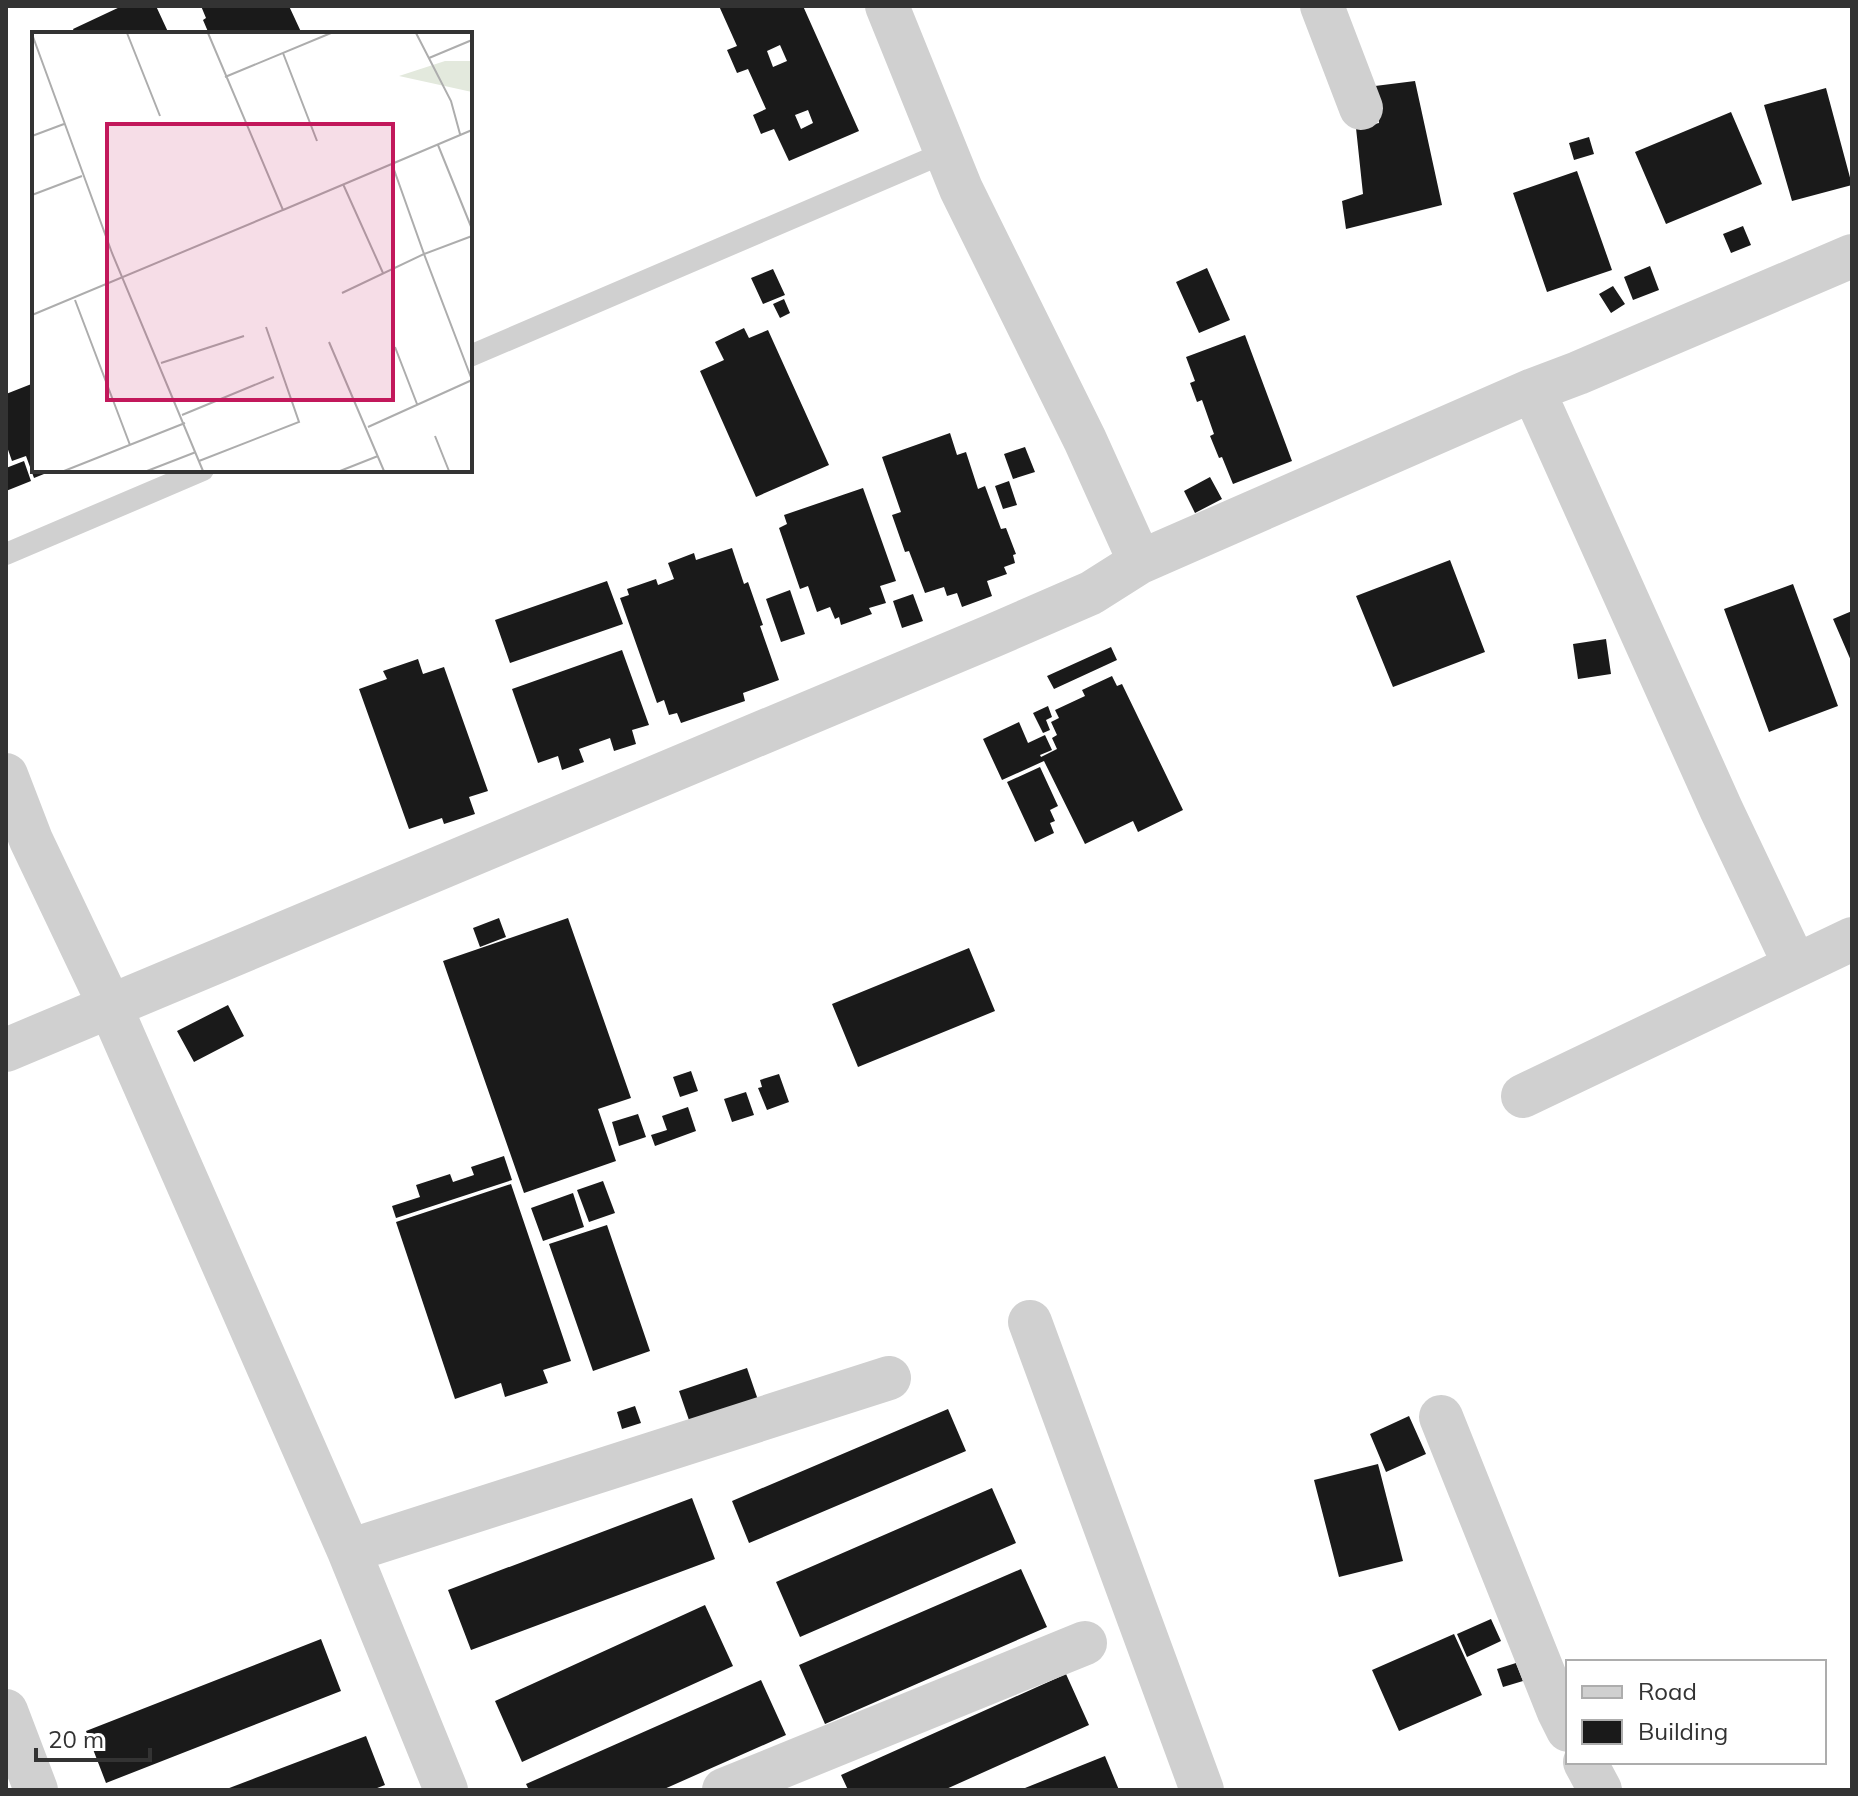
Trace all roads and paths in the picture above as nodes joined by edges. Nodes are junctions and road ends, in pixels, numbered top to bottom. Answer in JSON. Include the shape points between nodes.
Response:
{"nodes":[{"id":1,"x":887,"y":6,"type":"edge"},
{"id":2,"x":1322,"y":6,"type":"edge"},
{"id":3,"x":1361,"y":108,"type":"dead end"},
{"id":4,"x":946,"y":152,"type":"junction"},
{"id":5,"x":1851,"y":261,"type":"edge"},
{"id":6,"x":472,"y":355,"type":"edge"},
{"id":7,"x":1533,"y":390,"type":"junction"},
{"id":8,"x":198,"y":472,"type":"edge"},
{"id":9,"x":6,"y":554,"type":"edge"},
{"id":10,"x":1140,"y":562,"type":"junction"},
{"id":11,"x":6,"y":775,"type":"edge"},
{"id":12,"x":1852,"y":939,"type":"edge"},
{"id":13,"x":1795,"y":965,"type":"junction"},
{"id":14,"x":110,"y":1006,"type":"junction"},
{"id":15,"x":6,"y":1050,"type":"edge"},
{"id":16,"x":1523,"y":1096,"type":"dead end"},
{"id":17,"x":1030,"y":1322,"type":"dead end"},
{"id":18,"x":889,"y":1378,"type":"dead end"},
{"id":19,"x":1441,"y":1417,"type":"dead end"},
{"id":20,"x":349,"y":1551,"type":"junction"},
{"id":21,"x":1085,"y":1643,"type":"dead end"},
{"id":22,"x":6,"y":1711,"type":"edge"},
{"id":23,"x":1566,"y":1726,"type":"edge"},
{"id":24,"x":1586,"y":1764,"type":"edge"},
{"id":25,"x":36,"y":1790,"type":"edge"},
{"id":26,"x":446,"y":1790,"type":"edge"},
{"id":27,"x":724,"y":1790,"type":"edge"},
{"id":28,"x":1202,"y":1790,"type":"edge"},
{"id":29,"x":1600,"y":1790,"type":"edge"}],
"edges":[{"from":1,"to":4,"type":"street"},
{"from":2,"to":3,"type":"street"},
{"from":4,"to":6,"type":"lane"},
{"from":4,"to":10,"type":"street"},
{"from":5,"to":7,"type":"street"},
{"from":7,"to":10,"type":"street"},
{"from":7,"to":13,"type":"street"},
{"from":8,"to":9,"type":"lane"},
{"from":10,"to":14,"type":"street","via":[[1091,593]]},
{"from":11,"to":14,"type":"street"},
{"from":12,"to":13,"type":"street"},
{"from":13,"to":16,"type":"street"},
{"from":14,"to":15,"type":"street"},
{"from":14,"to":20,"type":"street"},
{"from":17,"to":28,"type":"street"},
{"from":18,"to":20,"type":"street"},
{"from":19,"to":23,"type":"street"},
{"from":20,"to":26,"type":"street"},
{"from":21,"to":27,"type":"street"},
{"from":22,"to":25,"type":"street"},
{"from":24,"to":29,"type":"street"}]}
